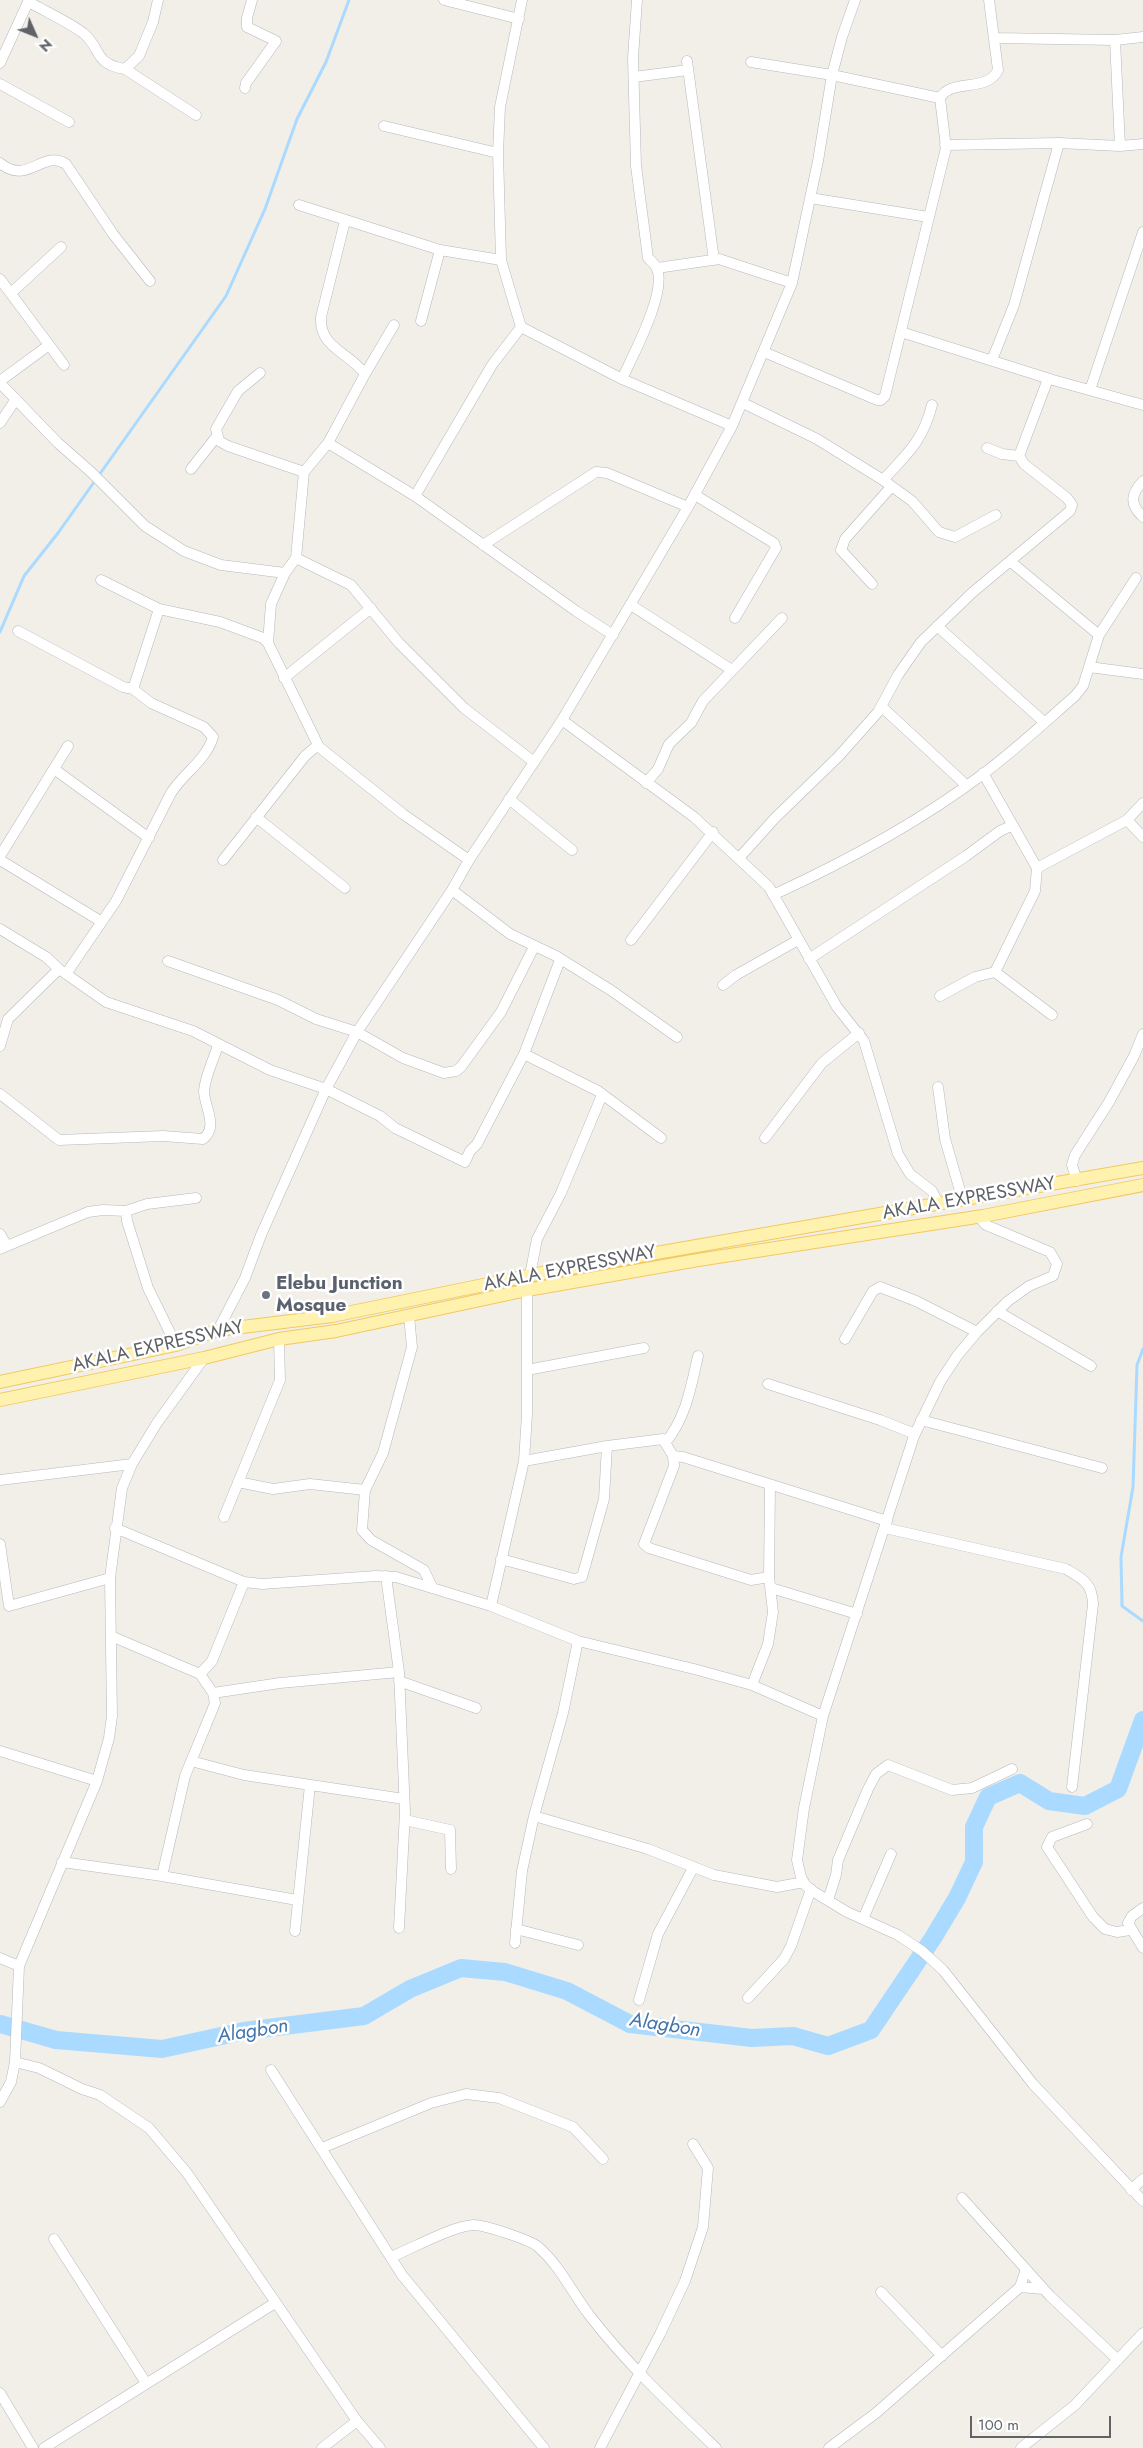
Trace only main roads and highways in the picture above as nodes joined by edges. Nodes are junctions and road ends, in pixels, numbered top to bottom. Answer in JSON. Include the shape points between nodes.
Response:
{"nodes":[{"id":1,"x":1143,"y":1168,"type":"edge"},
{"id":2,"x":1143,"y":1185,"type":"edge"},
{"id":3,"x":883,"y":1214,"type":"junction"},
{"id":4,"x":884,"y":1231,"type":"junction"},
{"id":5,"x":332,"y":1316,"type":"junction"},
{"id":6,"x":336,"y":1331,"type":"junction"},
{"id":7,"x":0,"y":1382,"type":"edge"},
{"id":8,"x":0,"y":1400,"type":"edge"}],
"edges":[{"from":1,"to":3,"type":"main road","name":"AKALA EXPRESSWAY"},
{"from":2,"to":4,"type":"main road","name":"AKALA EXPRESSWAY","via":[[984,1216]]},
{"from":3,"to":4,"type":"main road"},
{"from":3,"to":5,"type":"main road","name":"AKALA EXPRESSWAY","via":[[530,1276]]},
{"from":4,"to":6,"type":"main road","name":"AKALA EXPRESSWAY","via":[[527,1290]]},
{"from":5,"to":6,"type":"main road"},
{"from":5,"to":7,"type":"main road","name":"AKALA EXPRESSWAY","via":[[218,1330],[176,1345]]},
{"from":6,"to":8,"type":"main road","name":"AKALA EXPRESSWAY","via":[[279,1339],[204,1358]]}]}
